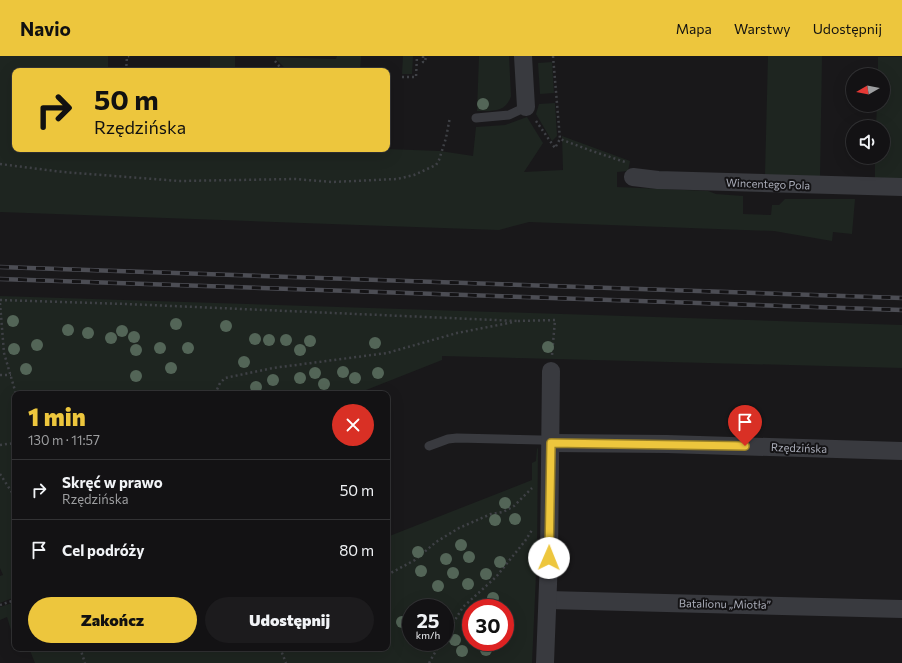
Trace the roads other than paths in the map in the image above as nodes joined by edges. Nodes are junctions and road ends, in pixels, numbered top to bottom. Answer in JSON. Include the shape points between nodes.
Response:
{"nodes":[{"id":1,"x":523,"y":56,"type":"edge"},
{"id":2,"x":526,"y":108,"type":"joint"},
{"id":3,"x":476,"y":118,"type":"dead end"},
{"id":4,"x":633,"y":177,"type":"road end"},
{"id":5,"x":902,"y":187,"type":"edge"},
{"id":6,"x":551,"y":371,"type":"road end"},
{"id":7,"x":551,"y":443,"type":"junction"},
{"id":8,"x":429,"y":446,"type":"dead end"},
{"id":9,"x":902,"y":451,"type":"edge"},
{"id":10,"x":548,"y":600,"type":"junction"},
{"id":11,"x":902,"y":609,"type":"edge"},
{"id":12,"x":545,"y":663,"type":"edge"}],
"edges":[{"from":1,"to":2,"type":"street"},
{"from":2,"to":3,"type":"lane","via":[[509,115]]},
{"from":4,"to":5,"type":"street","name":"Wincentego Pola"},
{"from":6,"to":7,"type":"street"},
{"from":7,"to":8,"type":"lane","via":[[541,440],[456,438]]},
{"from":7,"to":9,"type":"street","name":"Rzędzińska"},
{"from":7,"to":10,"type":"street"},
{"from":10,"to":11,"type":"street","name":"Batalionu „Miotła”"},
{"from":10,"to":12,"type":"street"}]}
